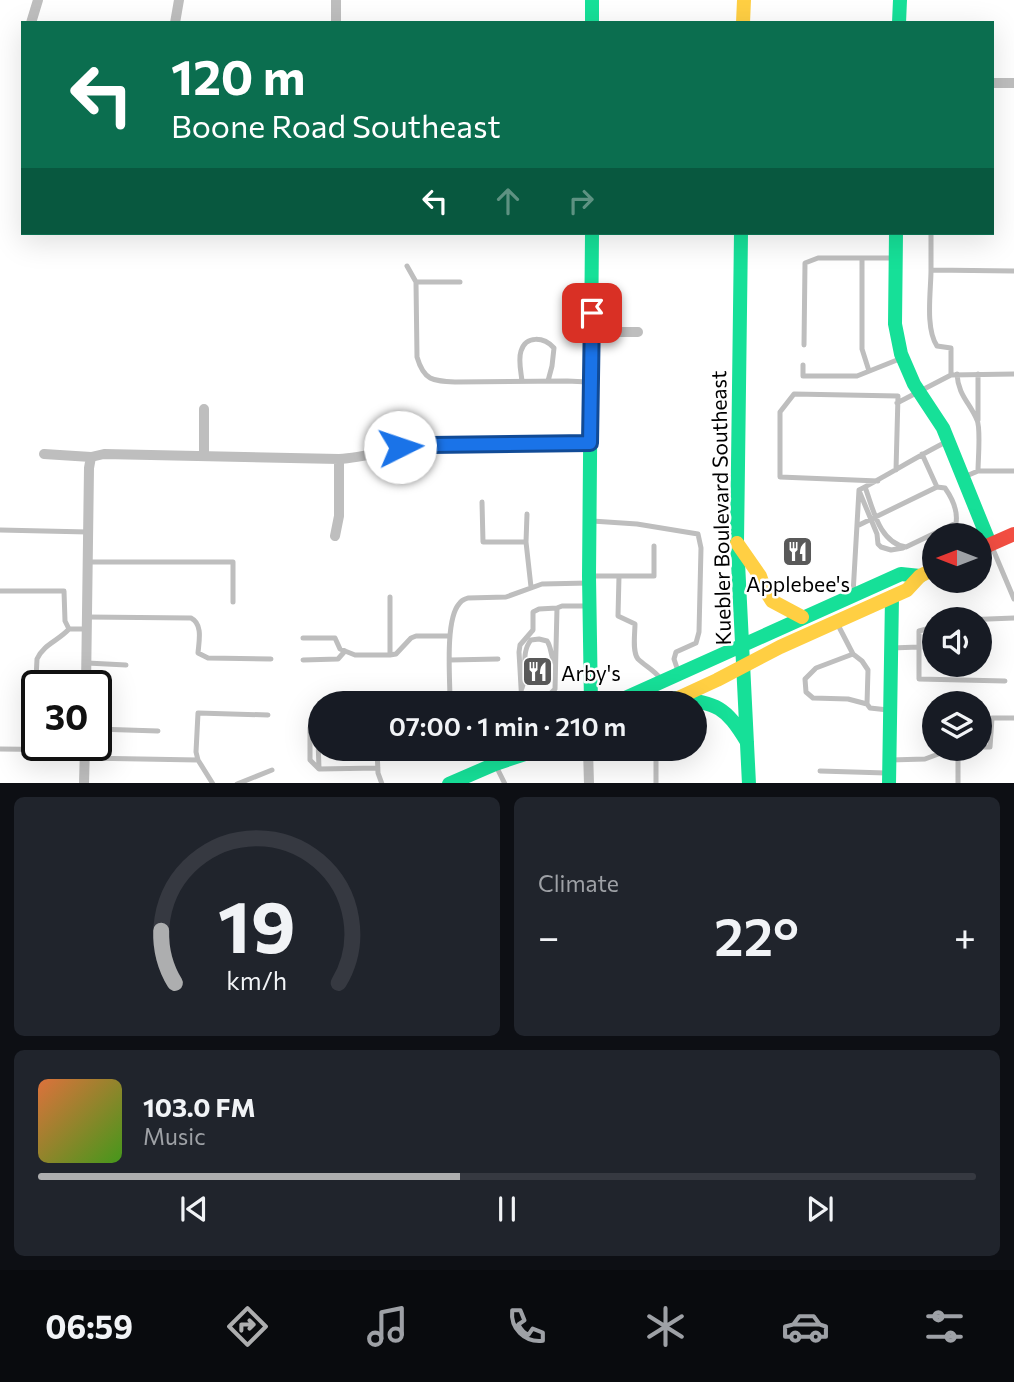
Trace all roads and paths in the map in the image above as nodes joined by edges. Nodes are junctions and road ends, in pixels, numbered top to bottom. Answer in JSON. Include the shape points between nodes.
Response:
{"nodes":[{"id":1,"x":38,"y":0,"type":"edge"},
{"id":2,"x":179,"y":0,"type":"edge"},
{"id":3,"x":336,"y":0,"type":"edge"},
{"id":4,"x":592,"y":0,"type":"edge"},
{"id":5,"x":744,"y":0,"type":"edge"},
{"id":6,"x":900,"y":0,"type":"edge"},
{"id":7,"x":32,"y":21,"type":"edge"},
{"id":8,"x":175,"y":21,"type":"edge"},
{"id":9,"x":337,"y":21,"type":"edge"},
{"id":10,"x":592,"y":21,"type":"edge"},
{"id":11,"x":743,"y":21,"type":"edge"},
{"id":12,"x":899,"y":21,"type":"edge"},
{"id":13,"x":994,"y":83,"type":"edge"},
{"id":14,"x":1014,"y":83,"type":"edge"},
{"id":15,"x":592,"y":235,"type":"edge"},
{"id":16,"x":741,"y":235,"type":"edge"},
{"id":17,"x":896,"y":235,"type":"edge"},
{"id":18,"x":930,"y":235,"type":"edge"},
{"id":19,"x":862,"y":258,"type":"junction"},
{"id":20,"x":895,"y":258,"type":"junction"},
{"id":21,"x":407,"y":266,"type":"dead end"},
{"id":22,"x":931,"y":270,"type":"junction"},
{"id":23,"x":1014,"y":271,"type":"edge"},
{"id":24,"x":416,"y":282,"type":"junction"},
{"id":25,"x":460,"y":282,"type":"dead end"},
{"id":26,"x":592,"y":332,"type":"junction"},
{"id":27,"x":638,"y":332,"type":"dead end"},
{"id":28,"x":804,"y":345,"type":"dead end"},
{"id":29,"x":903,"y":358,"type":"junction"},
{"id":30,"x":803,"y":365,"type":"dead end"},
{"id":31,"x":869,"y":372,"type":"junction"},
{"id":32,"x":954,"y":374,"type":"junction"},
{"id":33,"x":978,"y":374,"type":"junction"},
{"id":34,"x":1014,"y":374,"type":"edge"},
{"id":35,"x":522,"y":381,"type":"junction"},
{"id":36,"x":548,"y":381,"type":"junction"},
{"id":37,"x":591,"y":383,"type":"junction"},
{"id":38,"x":919,"y":391,"type":"junction"},
{"id":39,"x":897,"y":402,"type":"junction"},
{"id":40,"x":204,"y":409,"type":"dead end"},
{"id":41,"x":978,"y":422,"type":"junction"},
{"id":42,"x":949,"y":441,"type":"junction"},
{"id":43,"x":590,"y":443,"type":"junction"},
{"id":44,"x":44,"y":454,"type":"dead end"},
{"id":45,"x":922,"y":454,"type":"junction"},
{"id":46,"x":204,"y":456,"type":"junction"},
{"id":47,"x":91,"y":457,"type":"junction"},
{"id":48,"x":340,"y":459,"type":"junction"},
{"id":49,"x":896,"y":470,"type":"junction"},
{"id":50,"x":978,"y":471,"type":"junction"},
{"id":51,"x":1014,"y":471,"type":"edge"},
{"id":52,"x":964,"y":477,"type":"junction"},
{"id":53,"x":859,"y":480,"type":"junction"},
{"id":54,"x":878,"y":481,"type":"junction"},
{"id":55,"x":937,"y":487,"type":"junction"},
{"id":56,"x":862,"y":489,"type":"junction"},
{"id":57,"x":482,"y":502,"type":"dead end"},
{"id":58,"x":527,"y":514,"type":"dead end"},
{"id":59,"x":874,"y":518,"type":"junction"},
{"id":60,"x":589,"y":521,"type":"junction"},
{"id":61,"x":978,"y":523,"type":"edge"},
{"id":62,"x":857,"y":526,"type":"junction"},
{"id":63,"x":0,"y":530,"type":"edge"},
{"id":64,"x":89,"y":532,"type":"junction"},
{"id":65,"x":1014,"y":534,"type":"edge"},
{"id":66,"x":335,"y":536,"type":"dead end"},
{"id":67,"x":526,"y":542,"type":"junction"},
{"id":68,"x":737,"y":542,"type":"junction"},
{"id":69,"x":992,"y":543,"type":"edge"},
{"id":70,"x":654,"y":546,"type":"dead end"},
{"id":71,"x":906,"y":547,"type":"junction"},
{"id":72,"x":992,"y":559,"type":"edge"},
{"id":73,"x":88,"y":562,"type":"junction"},
{"id":74,"x":619,"y":576,"type":"junction"},
{"id":75,"x":920,"y":576,"type":"joint"},
{"id":76,"x":589,"y":580,"type":"junction"},
{"id":77,"x":531,"y":587,"type":"junction"},
{"id":78,"x":0,"y":591,"type":"edge"},
{"id":79,"x":853,"y":595,"type":"junction"},
{"id":80,"x":390,"y":597,"type":"dead end"},
{"id":81,"x":892,"y":597,"type":"junction"},
{"id":82,"x":1014,"y":599,"type":"edge"},
{"id":83,"x":233,"y":602,"type":"dead end"},
{"id":84,"x":589,"y":606,"type":"junction"},
{"id":85,"x":557,"y":608,"type":"junction"},
{"id":86,"x":88,"y":617,"type":"junction"},
{"id":87,"x":802,"y":617,"type":"junction"},
{"id":88,"x":1014,"y":618,"type":"edge"},
{"id":89,"x":992,"y":619,"type":"edge"},
{"id":90,"x":836,"y":622,"type":"junction"},
{"id":91,"x":69,"y":629,"type":"junction"},
{"id":92,"x":88,"y":629,"type":"junction"},
{"id":93,"x":922,"y":630,"type":"edge"},
{"id":94,"x":450,"y":636,"type":"junction"},
{"id":95,"x":303,"y":638,"type":"dead end"},
{"id":96,"x":741,"y":646,"type":"junction"},
{"id":97,"x":919,"y":647,"type":"junction"},
{"id":98,"x":891,"y":648,"type":"junction"},
{"id":99,"x":345,"y":651,"type":"junction"},
{"id":100,"x":853,"y":654,"type":"junction"},
{"id":101,"x":390,"y":655,"type":"junction"},
{"id":102,"x":271,"y":659,"type":"dead end"},
{"id":103,"x":498,"y":659,"type":"dead end"},
{"id":104,"x":303,"y":660,"type":"dead end"},
{"id":105,"x":450,"y":660,"type":"junction"},
{"id":106,"x":87,"y":663,"type":"junction"},
{"id":107,"x":126,"y":664,"type":"dead end"},
{"id":108,"x":556,"y":666,"type":"junction"},
{"id":109,"x":743,"y":667,"type":"junction"},
{"id":110,"x":36,"y":670,"type":"edge"},
{"id":111,"x":87,"y":670,"type":"edge"},
{"id":112,"x":679,"y":674,"type":"junction"},
{"id":113,"x":663,"y":681,"type":"junction"},
{"id":114,"x":1005,"y":681,"type":"dead end"},
{"id":115,"x":450,"y":691,"type":"edge"},
{"id":116,"x":521,"y":691,"type":"joint"},
{"id":117,"x":553,"y":691,"type":"edge"},
{"id":118,"x":591,"y":691,"type":"edge"},
{"id":119,"x":641,"y":691,"type":"edge"},
{"id":120,"x":692,"y":691,"type":"edge"},
{"id":121,"x":707,"y":703,"type":"edge"},
{"id":122,"x":867,"y":704,"type":"junction"},
{"id":123,"x":890,"y":710,"type":"junction"},
{"id":124,"x":268,"y":715,"type":"dead end"},
{"id":125,"x":992,"y":718,"type":"edge"},
{"id":126,"x":1014,"y":718,"type":"edge"},
{"id":127,"x":112,"y":730,"type":"edge"},
{"id":128,"x":158,"y":731,"type":"dead end"},
{"id":129,"x":747,"y":742,"type":"junction"},
{"id":130,"x":0,"y":749,"type":"edge"},
{"id":131,"x":21,"y":749,"type":"edge"},
{"id":132,"x":112,"y":753,"type":"edge"},
{"id":133,"x":198,"y":760,"type":"junction"},
{"id":134,"x":922,"y":760,"type":"edge"},
{"id":135,"x":85,"y":761,"type":"edge"},
{"id":136,"x":311,"y":761,"type":"edge"},
{"id":137,"x":319,"y":761,"type":"edge"},
{"id":138,"x":378,"y":761,"type":"edge"},
{"id":139,"x":494,"y":761,"type":"edge"},
{"id":140,"x":504,"y":761,"type":"edge"},
{"id":141,"x":588,"y":761,"type":"edge"},
{"id":142,"x":656,"y":761,"type":"edge"},
{"id":143,"x":958,"y":761,"type":"edge"},
{"id":144,"x":495,"y":764,"type":"junction"},
{"id":145,"x":378,"y":768,"type":"junction"},
{"id":146,"x":319,"y":769,"type":"junction"},
{"id":147,"x":272,"y":770,"type":"dead end"},
{"id":148,"x":820,"y":771,"type":"dead end"},
{"id":149,"x":889,"y":772,"type":"edge"},
{"id":150,"x":84,"y":783,"type":"edge"},
{"id":151,"x":213,"y":783,"type":"edge"},
{"id":152,"x":237,"y":783,"type":"edge"},
{"id":153,"x":382,"y":783,"type":"edge"},
{"id":154,"x":449,"y":783,"type":"edge"},
{"id":155,"x":505,"y":783,"type":"edge"},
{"id":156,"x":589,"y":783,"type":"edge"},
{"id":157,"x":656,"y":783,"type":"edge"},
{"id":158,"x":749,"y":783,"type":"edge"},
{"id":159,"x":958,"y":783,"type":"edge"}],
"edges":[{"from":1,"to":7,"type":"street"},
{"from":2,"to":8,"type":"street"},
{"from":3,"to":9,"type":"street"},
{"from":4,"to":10,"type":"main road"},
{"from":5,"to":11,"type":"main road"},
{"from":6,"to":12,"type":"main road"},
{"from":13,"to":14,"type":"street"},
{"from":15,"to":26,"type":"main road"},
{"from":16,"to":68,"type":"main road","name":"Kuebler Boulevard Southeast"},
{"from":17,"to":20,"type":"main road"},
{"from":18,"to":22,"type":"lane"},
{"from":19,"to":20,"type":"lane"},
{"from":19,"to":28,"type":"lane","via":[[818,258],[805,263]]},
{"from":19,"to":31,"type":"lane","via":[[862,349]]},
{"from":20,"to":29,"type":"main road","via":[[895,324]]},
{"from":21,"to":24,"type":"lane"},
{"from":22,"to":23,"type":"lane"},
{"from":22,"to":32,"type":"lane","via":[[933,340],[937,346],[951,348]]},
{"from":24,"to":25,"type":"lane"},
{"from":24,"to":35,"type":"lane","via":[[417,358],[425,376],[438,381]]},
{"from":26,"to":27,"type":"street"},
{"from":26,"to":37,"type":"main road"},
{"from":29,"to":31,"type":"lane"},
{"from":29,"to":38,"type":"main road"},
{"from":30,"to":31,"type":"lane","via":[[803,376]]},
{"from":32,"to":33,"type":"lane"},
{"from":32,"to":38,"type":"lane"},
{"from":32,"to":41,"type":"lane"},
{"from":33,"to":34,"type":"lane"},
{"from":33,"to":41,"type":"lane"},
{"from":35,"to":36,"type":"lane"},
{"from":35,"to":36,"type":"lane","via":[[521,349],[536,339],[554,348]]},
{"from":36,"to":37,"type":"lane"},
{"from":37,"to":43,"type":"main road"},
{"from":38,"to":39,"type":"lane"},
{"from":38,"to":42,"type":"main road"},
{"from":39,"to":49,"type":"lane"},
{"from":39,"to":53,"type":"lane","via":[[898,396],[794,394],[780,412],[780,477]]},
{"from":40,"to":46,"type":"street"},
{"from":41,"to":50,"type":"lane"},
{"from":42,"to":45,"type":"lane"},
{"from":42,"to":52,"type":"main road"},
{"from":43,"to":48,"type":"street","via":[[414,446]]},
{"from":43,"to":60,"type":"main road"},
{"from":44,"to":47,"type":"street"},
{"from":45,"to":49,"type":"lane"},
{"from":45,"to":55,"type":"lane"},
{"from":46,"to":47,"type":"street"},
{"from":46,"to":48,"type":"street"},
{"from":47,"to":64,"type":"street"},
{"from":48,"to":66,"type":"street","via":[[340,516]]},
{"from":49,"to":54,"type":"lane"},
{"from":50,"to":51,"type":"lane"},
{"from":50,"to":52,"type":"lane"},
{"from":52,"to":61,"type":"main road"},
{"from":53,"to":54,"type":"lane"},
{"from":53,"to":56,"type":"lane"},
{"from":54,"to":56,"type":"lane"},
{"from":55,"to":59,"type":"lane"},
{"from":55,"to":71,"type":"lane","via":[[948,493],[956,523]]},
{"from":56,"to":59,"type":"lane"},
{"from":56,"to":62,"type":"lane"},
{"from":57,"to":67,"type":"lane","via":[[483,542]]},
{"from":58,"to":67,"type":"lane"},
{"from":59,"to":62,"type":"lane"},
{"from":59,"to":71,"type":"lane","via":[[883,533]]},
{"from":59,"to":71,"type":"lane","via":[[881,547]]},
{"from":60,"to":76,"type":"main road"},
{"from":60,"to":112,"type":"lane","via":[[698,534],[699,632],[696,643],[674,655]]},
{"from":62,"to":79,"type":"lane"},
{"from":63,"to":64,"type":"lane"},
{"from":64,"to":73,"type":"street"},
{"from":65,"to":69,"type":"main road"},
{"from":67,"to":77,"type":"lane"},
{"from":68,"to":87,"type":"main road","via":[[772,601]]},
{"from":68,"to":96,"type":"main road","name":"Kuebler Boulevard Southeast"},
{"from":70,"to":74,"type":"lane","via":[[654,576]]},
{"from":72,"to":82,"type":"lane"},
{"from":73,"to":83,"type":"lane","via":[[233,562]]},
{"from":73,"to":86,"type":"street"},
{"from":74,"to":76,"type":"lane"},
{"from":74,"to":113,"type":"lane","via":[[618,616],[635,624],[635,654]]},
{"from":75,"to":79,"type":"main road","via":[[901,574]]},
{"from":75,"to":81,"type":"main road"},
{"from":76,"to":77,"type":"lane"},
{"from":76,"to":84,"type":"main road"},
{"from":77,"to":94,"type":"lane","via":[[506,597],[463,600],[457,605]]},
{"from":78,"to":91,"type":"lane","via":[[64,592]]},
{"from":79,"to":87,"type":"main road"},
{"from":80,"to":101,"type":"lane"},
{"from":81,"to":90,"type":"main road"},
{"from":81,"to":98,"type":"main road"},
{"from":84,"to":85,"type":"lane"},
{"from":84,"to":118,"type":"main road"},
{"from":85,"to":108,"type":"lane"},
{"from":85,"to":116,"type":"lane","via":[[533,612],[533,631],[520,645]]},
{"from":86,"to":92,"type":"street"},
{"from":86,"to":102,"type":"lane","via":[[191,618],[198,624],[198,653],[208,658]]},
{"from":87,"to":96,"type":"main road"},
{"from":88,"to":89,"type":"lane"},
{"from":90,"to":100,"type":"lane"},
{"from":90,"to":109,"type":"main road"},
{"from":91,"to":92,"type":"lane"},
{"from":91,"to":110,"type":"lane","via":[[39,654]]},
{"from":92,"to":106,"type":"street"},
{"from":93,"to":97,"type":"lane"},
{"from":94,"to":101,"type":"lane","via":[[416,636]]},
{"from":94,"to":105,"type":"lane"},
{"from":95,"to":99,"type":"lane","via":[[335,638]]},
{"from":96,"to":109,"type":"main road","name":"Kuebler Boulevard Southeast"},
{"from":96,"to":112,"type":"main road"},
{"from":97,"to":98,"type":"lane"},
{"from":97,"to":114,"type":"lane","via":[[919,679]]},
{"from":98,"to":123,"type":"main road"},
{"from":99,"to":101,"type":"lane","via":[[360,656]]},
{"from":99,"to":104,"type":"lane","via":[[338,659]]},
{"from":100,"to":122,"type":"lane","via":[[867,670]]},
{"from":100,"to":122,"type":"lane","via":[[816,668],[805,679],[806,692],[813,698]]},
{"from":103,"to":105,"type":"lane"},
{"from":105,"to":115,"type":"lane"},
{"from":106,"to":107,"type":"lane"},
{"from":106,"to":111,"type":"street"},
{"from":108,"to":116,"type":"lane","via":[[547,641],[531,640]]},
{"from":108,"to":117,"type":"lane"},
{"from":109,"to":120,"type":"main road"},
{"from":109,"to":129,"type":"main road","name":"Kuebler Boulevard Southeast"},
{"from":112,"to":113,"type":"main road"},
{"from":113,"to":119,"type":"main road"},
{"from":121,"to":129,"type":"main road","via":[[724,709]]},
{"from":122,"to":123,"type":"lane"},
{"from":123,"to":149,"type":"main road"},
{"from":124,"to":133,"type":"lane","via":[[198,713]]},
{"from":125,"to":126,"type":"lane"},
{"from":127,"to":128,"type":"lane"},
{"from":129,"to":158,"type":"main road","name":"Kuebler Boulevard Southeast"},
{"from":130,"to":131,"type":"lane"},
{"from":132,"to":133,"type":"lane"},
{"from":133,"to":151,"type":"lane"},
{"from":134,"to":149,"type":"lane"},
{"from":135,"to":150,"type":"street"},
{"from":136,"to":146,"type":"lane"},
{"from":137,"to":146,"type":"lane"},
{"from":138,"to":145,"type":"lane"},
{"from":139,"to":144,"type":"lane"},
{"from":140,"to":144,"type":"main road"},
{"from":141,"to":156,"type":"street"},
{"from":142,"to":157,"type":"lane"},
{"from":143,"to":159,"type":"lane"},
{"from":144,"to":154,"type":"main road"},
{"from":144,"to":155,"type":"lane"},
{"from":145,"to":146,"type":"lane"},
{"from":145,"to":153,"type":"lane"},
{"from":147,"to":152,"type":"lane"},
{"from":148,"to":149,"type":"lane"}]}
